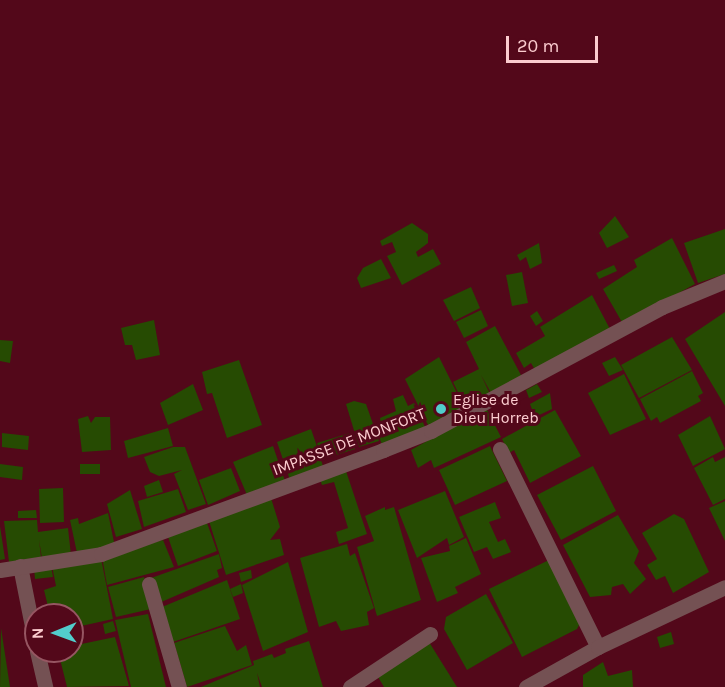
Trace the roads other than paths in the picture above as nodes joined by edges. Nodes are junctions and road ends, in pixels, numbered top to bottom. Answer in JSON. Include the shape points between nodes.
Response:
{"nodes":[{"id":1,"x":725,"y":281,"type":"edge"},
{"id":2,"x":500,"y":449,"type":"dead end"},
{"id":3,"x":20,"y":566,"type":"junction"},
{"id":4,"x":0,"y":570,"type":"edge"},
{"id":5,"x":149,"y":584,"type":"dead end"},
{"id":6,"x":725,"y":587,"type":"edge"},
{"id":7,"x":27,"y":603,"type":"edge"},
{"id":8,"x":430,"y":634,"type":"dead end"},
{"id":9,"x":598,"y":647,"type":"junction"},
{"id":10,"x":40,"y":663,"type":"edge"},
{"id":11,"x":45,"y":687,"type":"edge"},
{"id":12,"x":179,"y":687,"type":"edge"},
{"id":13,"x":350,"y":687,"type":"edge"},
{"id":14,"x":526,"y":687,"type":"edge"}],
"edges":[{"from":1,"to":3,"type":"street","name":"IMPASSE DE MONFORT","via":[[662,307],[431,431],[109,552]]},
{"from":2,"to":9,"type":"street"},
{"from":3,"to":4,"type":"street","name":"IMPASSE DE MONFORT"},
{"from":3,"to":7,"type":"street"},
{"from":5,"to":12,"type":"street"},
{"from":6,"to":9,"type":"street"},
{"from":8,"to":13,"type":"street"},
{"from":9,"to":14,"type":"street"},
{"from":10,"to":11,"type":"street"}]}
